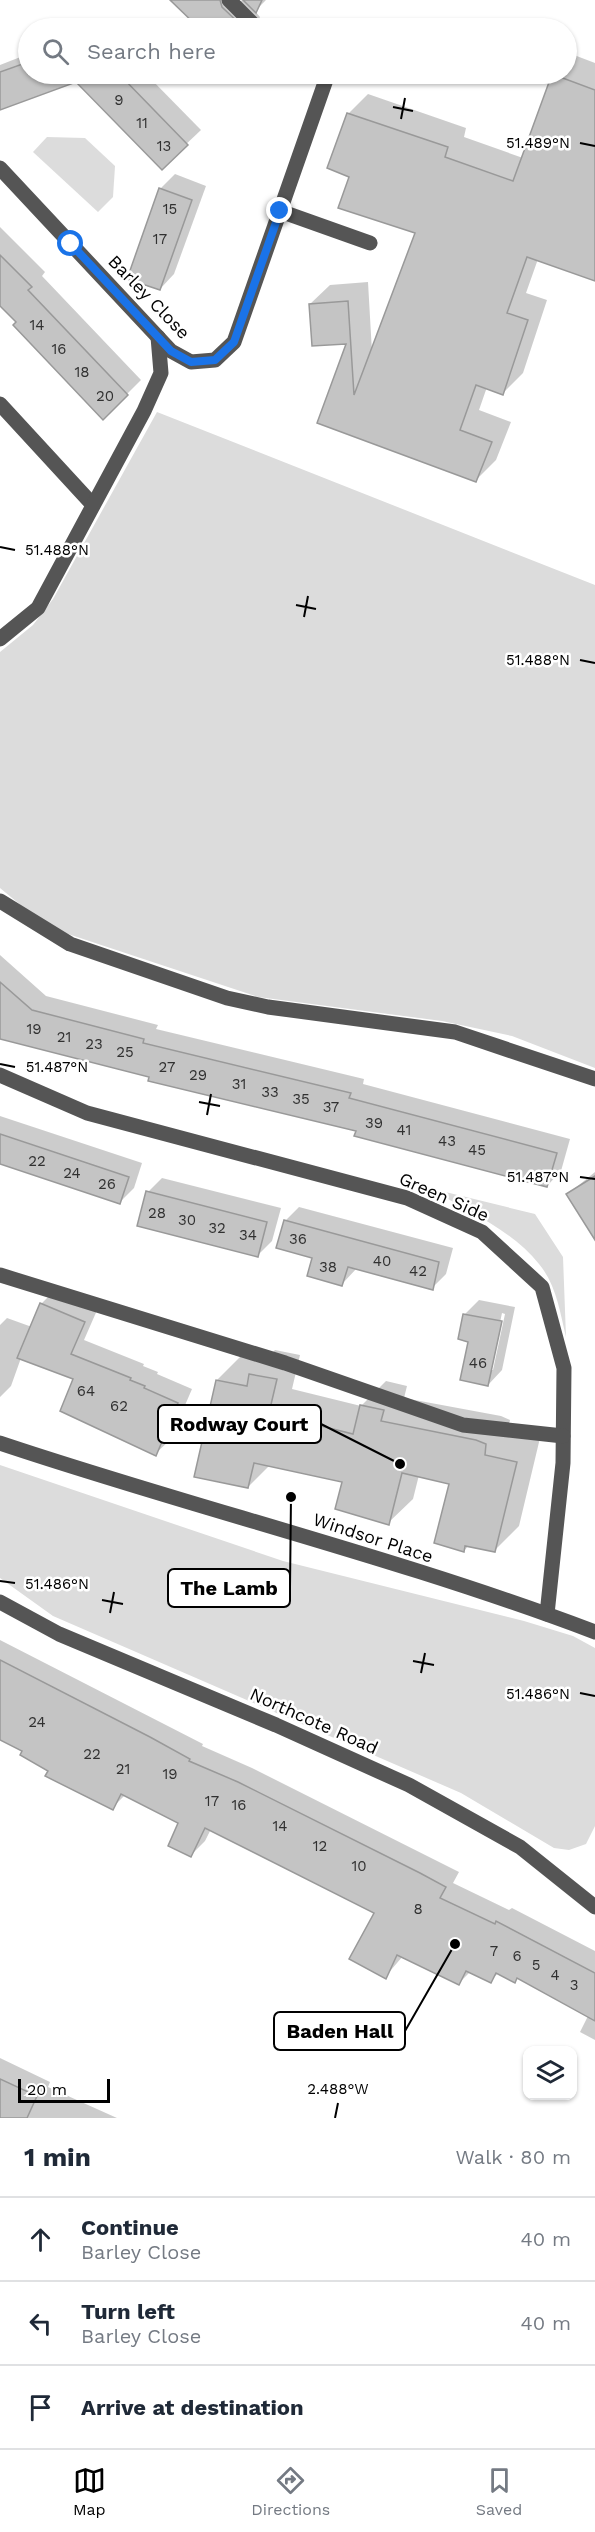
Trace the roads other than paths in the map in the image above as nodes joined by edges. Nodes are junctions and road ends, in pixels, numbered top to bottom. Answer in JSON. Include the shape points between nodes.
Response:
{"nodes":[{"id":1,"x":229,"y":0,"type":"edge"},
{"id":2,"x":247,"y":18,"type":"edge"},
{"id":3,"x":324,"y":84,"type":"edge"},
{"id":4,"x":0,"y":168,"type":"edge"},
{"id":5,"x":280,"y":211,"type":"junction"},
{"id":6,"x":370,"y":243,"type":"dead end"},
{"id":7,"x":158,"y":337,"type":"junction"},
{"id":8,"x":0,"y":404,"type":"edge"},
{"id":9,"x":93,"y":505,"type":"junction"},
{"id":10,"x":0,"y":639,"type":"edge"},
{"id":11,"x":0,"y":902,"type":"edge"},
{"id":12,"x":0,"y":1075,"type":"edge"},
{"id":13,"x":595,"y":1079,"type":"edge"},
{"id":14,"x":0,"y":1275,"type":"edge"},
{"id":15,"x":563,"y":1436,"type":"junction"},
{"id":16,"x":0,"y":1443,"type":"edge"},
{"id":17,"x":0,"y":1602,"type":"edge"},
{"id":18,"x":547,"y":1614,"type":"junction"},
{"id":19,"x":595,"y":1632,"type":"edge"},
{"id":20,"x":595,"y":1907,"type":"edge"}],
"edges":[{"from":1,"to":2,"type":"street"},
{"from":3,"to":5,"type":"street","name":"Barley Close"},
{"from":4,"to":7,"type":"street","name":"Barley Close"},
{"from":5,"to":6,"type":"street"},
{"from":5,"to":7,"type":"street","name":"Barley Close","via":[[234,342],[215,360],[191,362],[171,351]]},
{"from":7,"to":9,"type":"street","via":[[161,373]]},
{"from":8,"to":9,"type":"street"},
{"from":9,"to":10,"type":"street","via":[[38,608]]},
{"from":11,"to":13,"type":"street","via":[[70,944],[227,998],[455,1032]]},
{"from":12,"to":15,"type":"street","name":"Green Side","via":[[87,1113],[406,1198],[482,1232],[542,1287],[564,1368]]},
{"from":14,"to":15,"type":"street","via":[[285,1363],[463,1425]]},
{"from":15,"to":18,"type":"street","name":"Green Side"},
{"from":16,"to":18,"type":"street","name":"Windsor Place"},
{"from":17,"to":20,"type":"street","name":"Northcote Road","via":[[59,1634],[409,1785],[520,1847]]},
{"from":18,"to":19,"type":"street","name":"Windsor Place"}]}
